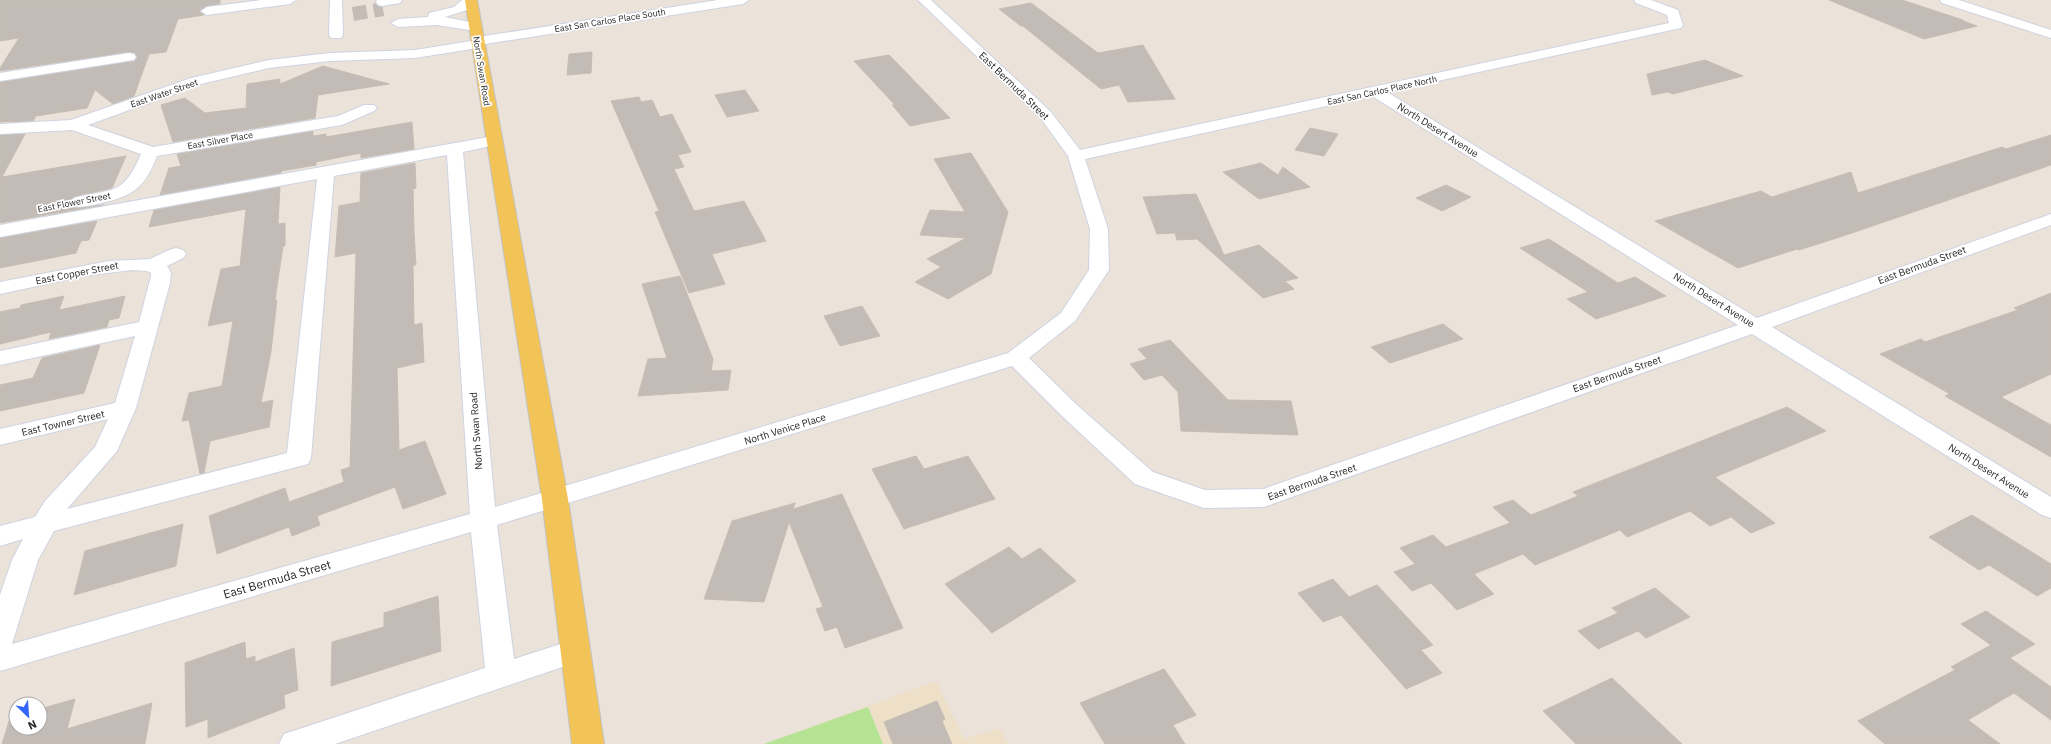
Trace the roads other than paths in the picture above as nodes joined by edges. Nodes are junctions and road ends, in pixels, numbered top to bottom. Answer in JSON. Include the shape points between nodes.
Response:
{"nodes":[{"id":1,"x":290,"y":0,"type":"edge"},
{"id":2,"x":469,"y":0,"type":"edge"},
{"id":3,"x":742,"y":0,"type":"edge"},
{"id":4,"x":924,"y":0,"type":"edge"},
{"id":5,"x":1640,"y":0,"type":"edge"},
{"id":6,"x":1946,"y":0,"type":"edge"},
{"id":7,"x":396,"y":3,"type":"edge"},
{"id":8,"x":383,"y":5,"type":"tunnel mouth"},
{"id":9,"x":341,"y":9,"type":"edge"},
{"id":10,"x":207,"y":11,"type":"dead end"},
{"id":11,"x":2051,"y":34,"type":"edge"},
{"id":12,"x":336,"y":35,"type":"dead end"},
{"id":13,"x":477,"y":36,"type":"junction"},
{"id":14,"x":129,"y":57,"type":"dead end"},
{"id":15,"x":54,"y":75,"type":"dead end"},
{"id":16,"x":0,"y":77,"type":"edge"},
{"id":17,"x":0,"y":83,"type":"edge"},
{"id":18,"x":1376,"y":92,"type":"junction"},
{"id":19,"x":369,"y":108,"type":"dead end"},
{"id":20,"x":73,"y":125,"type":"junction"},
{"id":21,"x":0,"y":130,"type":"edge"},
{"id":22,"x":494,"y":142,"type":"junction"},
{"id":23,"x":454,"y":149,"type":"junction"},
{"id":24,"x":150,"y":152,"type":"junction"},
{"id":25,"x":1076,"y":156,"type":"junction"},
{"id":26,"x":326,"y":172,"type":"junction"},
{"id":27,"x":0,"y":216,"type":"edge"},
{"id":28,"x":2051,"y":219,"type":"edge"},
{"id":29,"x":0,"y":231,"type":"edge"},
{"id":30,"x":176,"y":254,"type":"dead end"},
{"id":31,"x":154,"y":265,"type":"junction"},
{"id":32,"x":0,"y":288,"type":"edge"},
{"id":33,"x":1756,"y":326,"type":"junction"},
{"id":34,"x":147,"y":327,"type":"junction"},
{"id":35,"x":0,"y":358,"type":"edge"},
{"id":36,"x":1016,"y":358,"type":"junction"},
{"id":37,"x":125,"y":408,"type":"junction"},
{"id":38,"x":0,"y":437,"type":"edge"},
{"id":39,"x":554,"y":499,"type":"junction"},
{"id":40,"x":2051,"y":509,"type":"edge"},
{"id":41,"x":483,"y":520,"type":"junction"},
{"id":42,"x":44,"y":525,"type":"junction"},
{"id":43,"x":0,"y":536,"type":"edge"},
{"id":44,"x":0,"y":638,"type":"edge"},
{"id":45,"x":576,"y":651,"type":"junction"},
{"id":46,"x":0,"y":658,"type":"edge"},
{"id":47,"x":501,"y":675,"type":"junction"},
{"id":48,"x":295,"y":744,"type":"edge"},
{"id":49,"x":588,"y":744,"type":"edge"}],
"edges":[{"from":1,"to":10,"type":"street"},
{"from":2,"to":13,"type":"main road","name":"North Swan Road"},
{"from":2,"to":13,"type":"street","via":[[457,10],[398,23],[458,21]]},
{"from":3,"to":13,"type":"street","name":"East San Carlos Place South"},
{"from":4,"to":25,"type":"street","name":"East Bermuda Street","via":[[1045,114]]},
{"from":5,"to":18,"type":"street","name":"East San Carlos Place North","via":[[1673,13],[1676,25]]},
{"from":6,"to":11,"type":"street"},
{"from":7,"to":8,"type":"street"},
{"from":9,"to":12,"type":"street"},
{"from":13,"to":20,"type":"street","name":"East Water Street","via":[[415,54],[330,57],[269,64],[229,72],[196,81]]},
{"from":13,"to":22,"type":"main road","name":"North Swan Road"},
{"from":14,"to":16,"type":"street"},
{"from":15,"to":17,"type":"street"},
{"from":18,"to":25,"type":"street","name":"East San Carlos Place North"},
{"from":18,"to":33,"type":"street","name":"North Desert Avenue"},
{"from":19,"to":24,"type":"street","name":"East Silver Place","via":[[342,120]]},
{"from":20,"to":21,"type":"street","name":"East Water Street"},
{"from":20,"to":24,"type":"street","via":[[142,147]]},
{"from":22,"to":23,"type":"street"},
{"from":22,"to":39,"type":"main road","name":"North Swan Road"},
{"from":23,"to":26,"type":"street"},
{"from":23,"to":41,"type":"street","name":"North Swan Road"},
{"from":24,"to":27,"type":"street","name":"East Flower Street","via":[[137,181],[125,190],[89,200]]},
{"from":25,"to":36,"type":"street","name":"East Bermuda Street","via":[[1099,229],[1099,270],[1068,317]]},
{"from":26,"to":29,"type":"street"},
{"from":26,"to":42,"type":"street","via":[[299,458]]},
{"from":28,"to":33,"type":"street","name":"East Bermuda Street"},
{"from":30,"to":31,"type":"street"},
{"from":31,"to":32,"type":"street","name":"East Copper Street","via":[[108,266]]},
{"from":31,"to":34,"type":"street","via":[[159,269],[161,279]]},
{"from":33,"to":36,"type":"street","name":"East Bermuda Street","via":[[1264,498],[1204,499],[1144,478]]},
{"from":33,"to":40,"type":"street","name":"North Desert Avenue"},
{"from":34,"to":35,"type":"street"},
{"from":34,"to":37,"type":"street"},
{"from":36,"to":39,"type":"street","name":"North Venice Place"},
{"from":37,"to":38,"type":"street","name":"East Towner Street"},
{"from":37,"to":42,"type":"street","via":[[105,451],[54,506]]},
{"from":39,"to":41,"type":"street","name":"East Bermuda Street"},
{"from":39,"to":45,"type":"main road","name":"North Swan Road"},
{"from":41,"to":46,"type":"street","name":"East Bermuda Street"},
{"from":41,"to":47,"type":"street","name":"North Swan Road"},
{"from":42,"to":43,"type":"street"},
{"from":42,"to":44,"type":"street","via":[[25,560]]},
{"from":45,"to":47,"type":"street"},
{"from":45,"to":49,"type":"main road","name":"North Swan Road"},
{"from":47,"to":48,"type":"street"}]}
